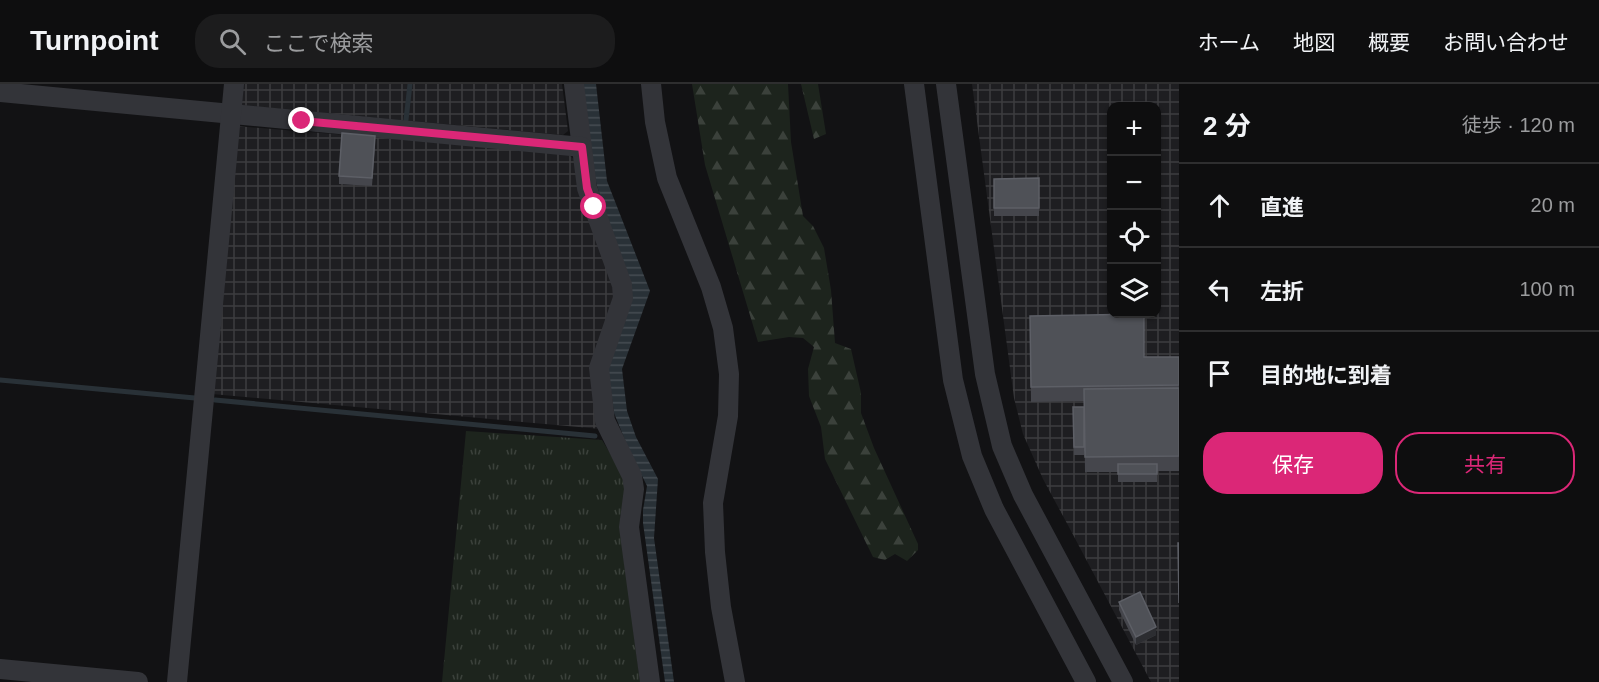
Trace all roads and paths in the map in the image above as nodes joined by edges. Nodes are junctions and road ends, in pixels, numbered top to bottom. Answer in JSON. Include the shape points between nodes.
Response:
{"nodes":[{"id":1,"x":234,"y":84,"type":"edge"},
{"id":2,"x":574,"y":84,"type":"edge"},
{"id":3,"x":651,"y":84,"type":"edge"},
{"id":4,"x":914,"y":84,"type":"edge"},
{"id":5,"x":946,"y":84,"type":"edge"},
{"id":6,"x":0,"y":92,"type":"edge"},
{"id":7,"x":232,"y":114,"type":"junction"},
{"id":8,"x":582,"y":147,"type":"junction"},
{"id":9,"x":0,"y":669,"type":"edge"},
{"id":10,"x":138,"y":682,"type":"edge"},
{"id":11,"x":177,"y":682,"type":"edge"},
{"id":12,"x":650,"y":682,"type":"edge"},
{"id":13,"x":735,"y":682,"type":"edge"},
{"id":14,"x":1086,"y":682,"type":"edge"},
{"id":15,"x":1123,"y":682,"type":"edge"}],
"edges":[{"from":1,"to":7,"type":"street"},
{"from":2,"to":8,"type":"street"},
{"from":3,"to":13,"type":"street","via":[[667,178],[711,287],[723,328],[729,374],[728,416],[713,503],[721,607]]},
{"from":4,"to":14,"type":"street","via":[[953,380],[972,456],[994,509]]},
{"from":5,"to":15,"type":"street","via":[[985,374],[1002,446],[1023,495]]},
{"from":6,"to":7,"type":"street"},
{"from":7,"to":8,"type":"street"},
{"from":7,"to":11,"type":"street"},
{"from":8,"to":12,"type":"street","via":[[587,188],[622,285],[623,298],[599,368],[605,421],[632,476],[629,527]]},
{"from":9,"to":10,"type":"street"}]}
